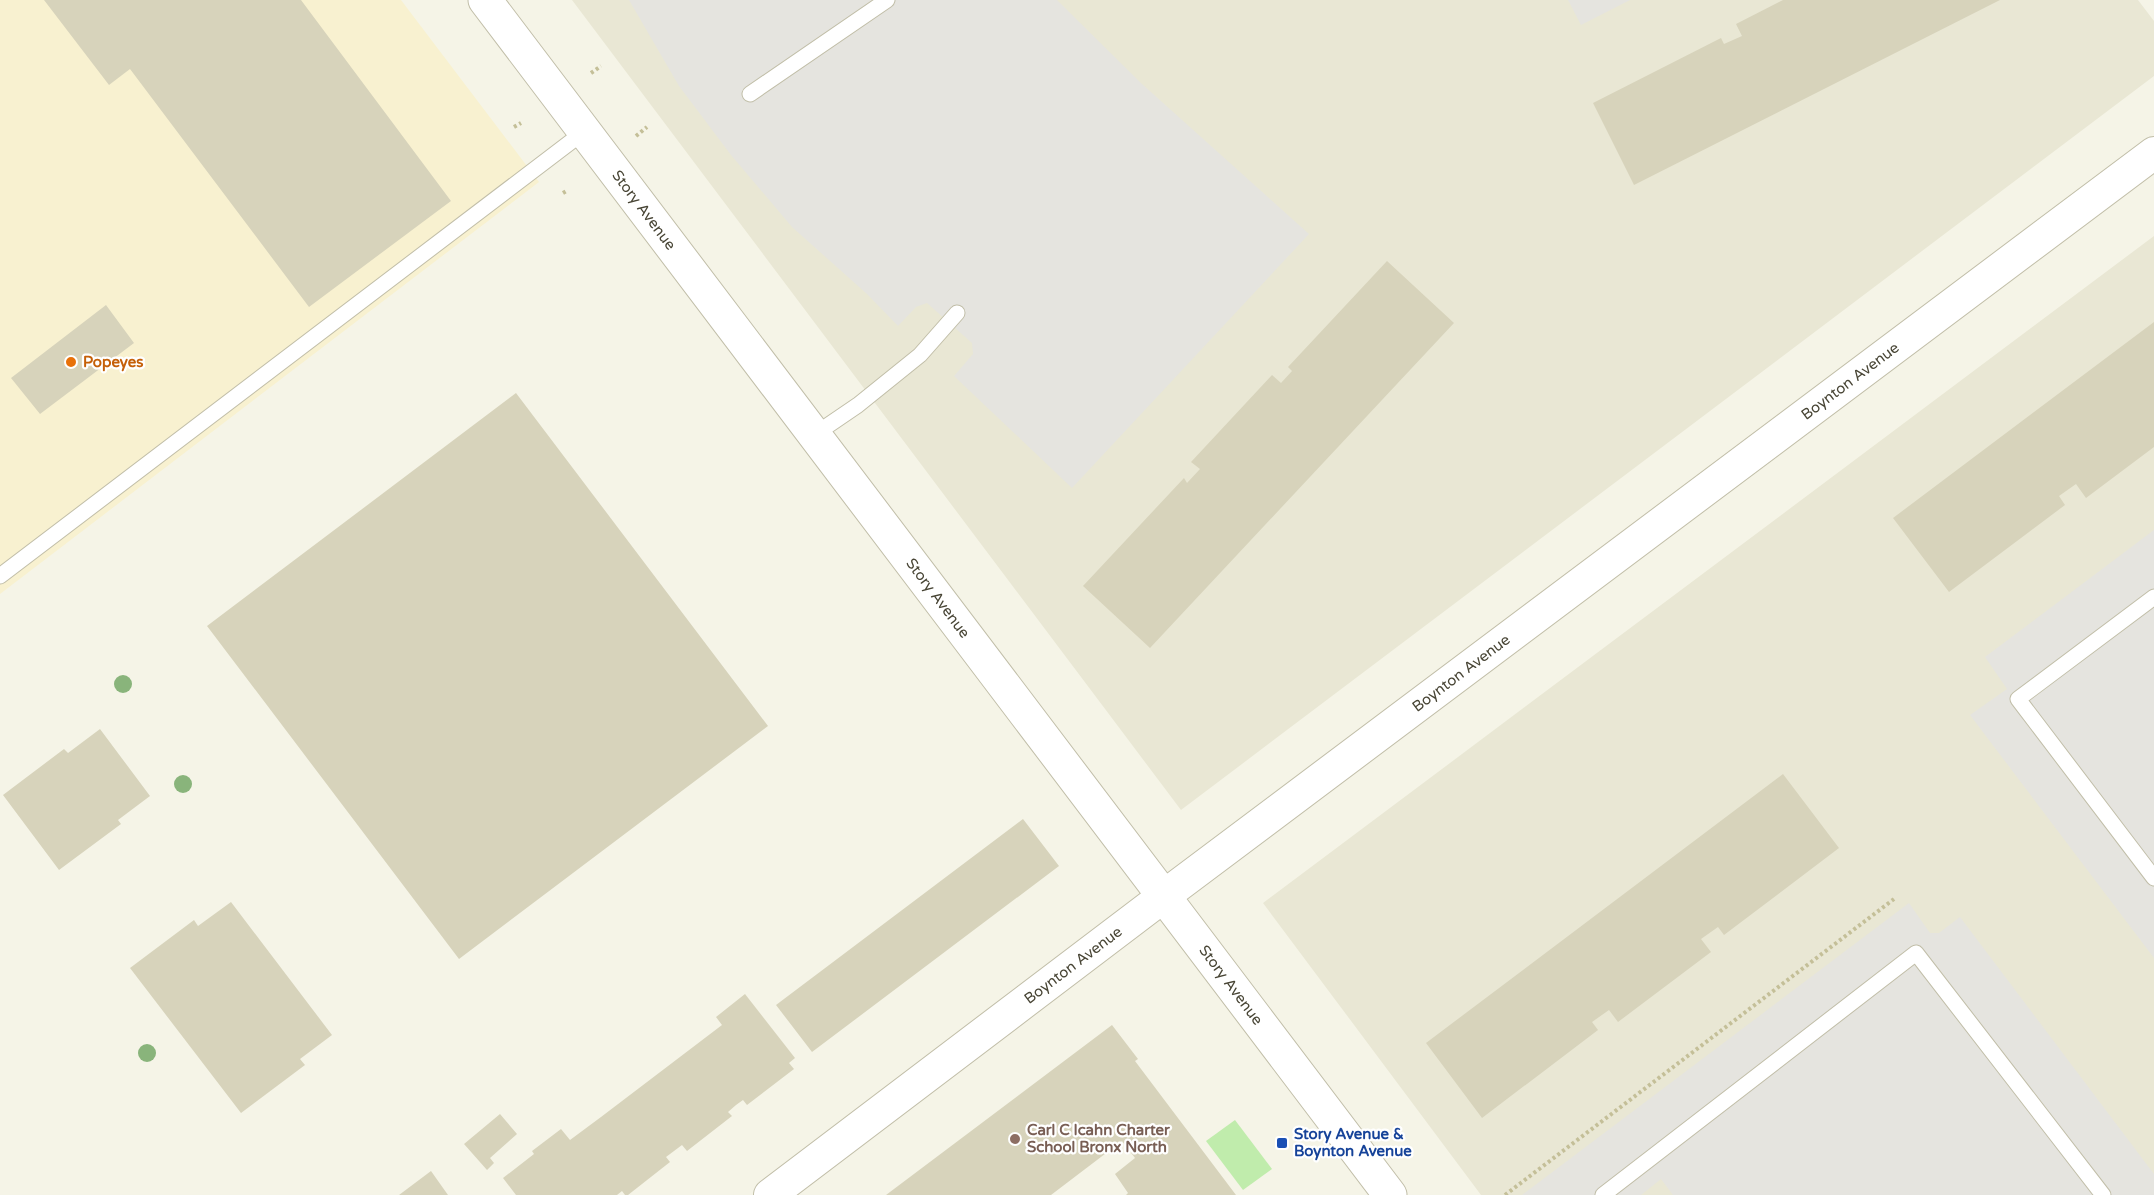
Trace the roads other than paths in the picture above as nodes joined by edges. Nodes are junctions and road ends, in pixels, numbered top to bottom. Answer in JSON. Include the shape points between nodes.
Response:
{"nodes":[{"id":1,"x":485,"y":0,"type":"edge"},
{"id":2,"x":887,"y":0,"type":"edge"},
{"id":3,"x":750,"y":94,"type":"dead end"},
{"id":4,"x":585,"y":131,"type":"junction"},
{"id":5,"x":2154,"y":153,"type":"edge"},
{"id":6,"x":957,"y":313,"type":"dead end"},
{"id":7,"x":814,"y":435,"type":"junction"},
{"id":8,"x":0,"y":576,"type":"edge"},
{"id":9,"x":2154,"y":597,"type":"edge"},
{"id":10,"x":2154,"y":878,"type":"edge"},
{"id":11,"x":1164,"y":896,"type":"junction"},
{"id":12,"x":770,"y":1195,"type":"edge"},
{"id":13,"x":1390,"y":1195,"type":"edge"},
{"id":14,"x":1603,"y":1195,"type":"edge"},
{"id":15,"x":2103,"y":1195,"type":"edge"}],
"edges":[{"from":1,"to":4,"type":"street","name":"Story Avenue"},
{"from":2,"to":3,"type":"lane"},
{"from":4,"to":7,"type":"street","name":"Story Avenue"},
{"from":4,"to":8,"type":"lane"},
{"from":5,"to":11,"type":"street","name":"Boynton Avenue"},
{"from":6,"to":7,"type":"lane","via":[[920,355]]},
{"from":7,"to":11,"type":"street","name":"Story Avenue"},
{"from":9,"to":10,"type":"lane","via":[[2018,699]]},
{"from":11,"to":12,"type":"street","name":"Boynton Avenue"},
{"from":11,"to":13,"type":"street","name":"Story Avenue"},
{"from":14,"to":15,"type":"lane","via":[[1917,953]]}]}
